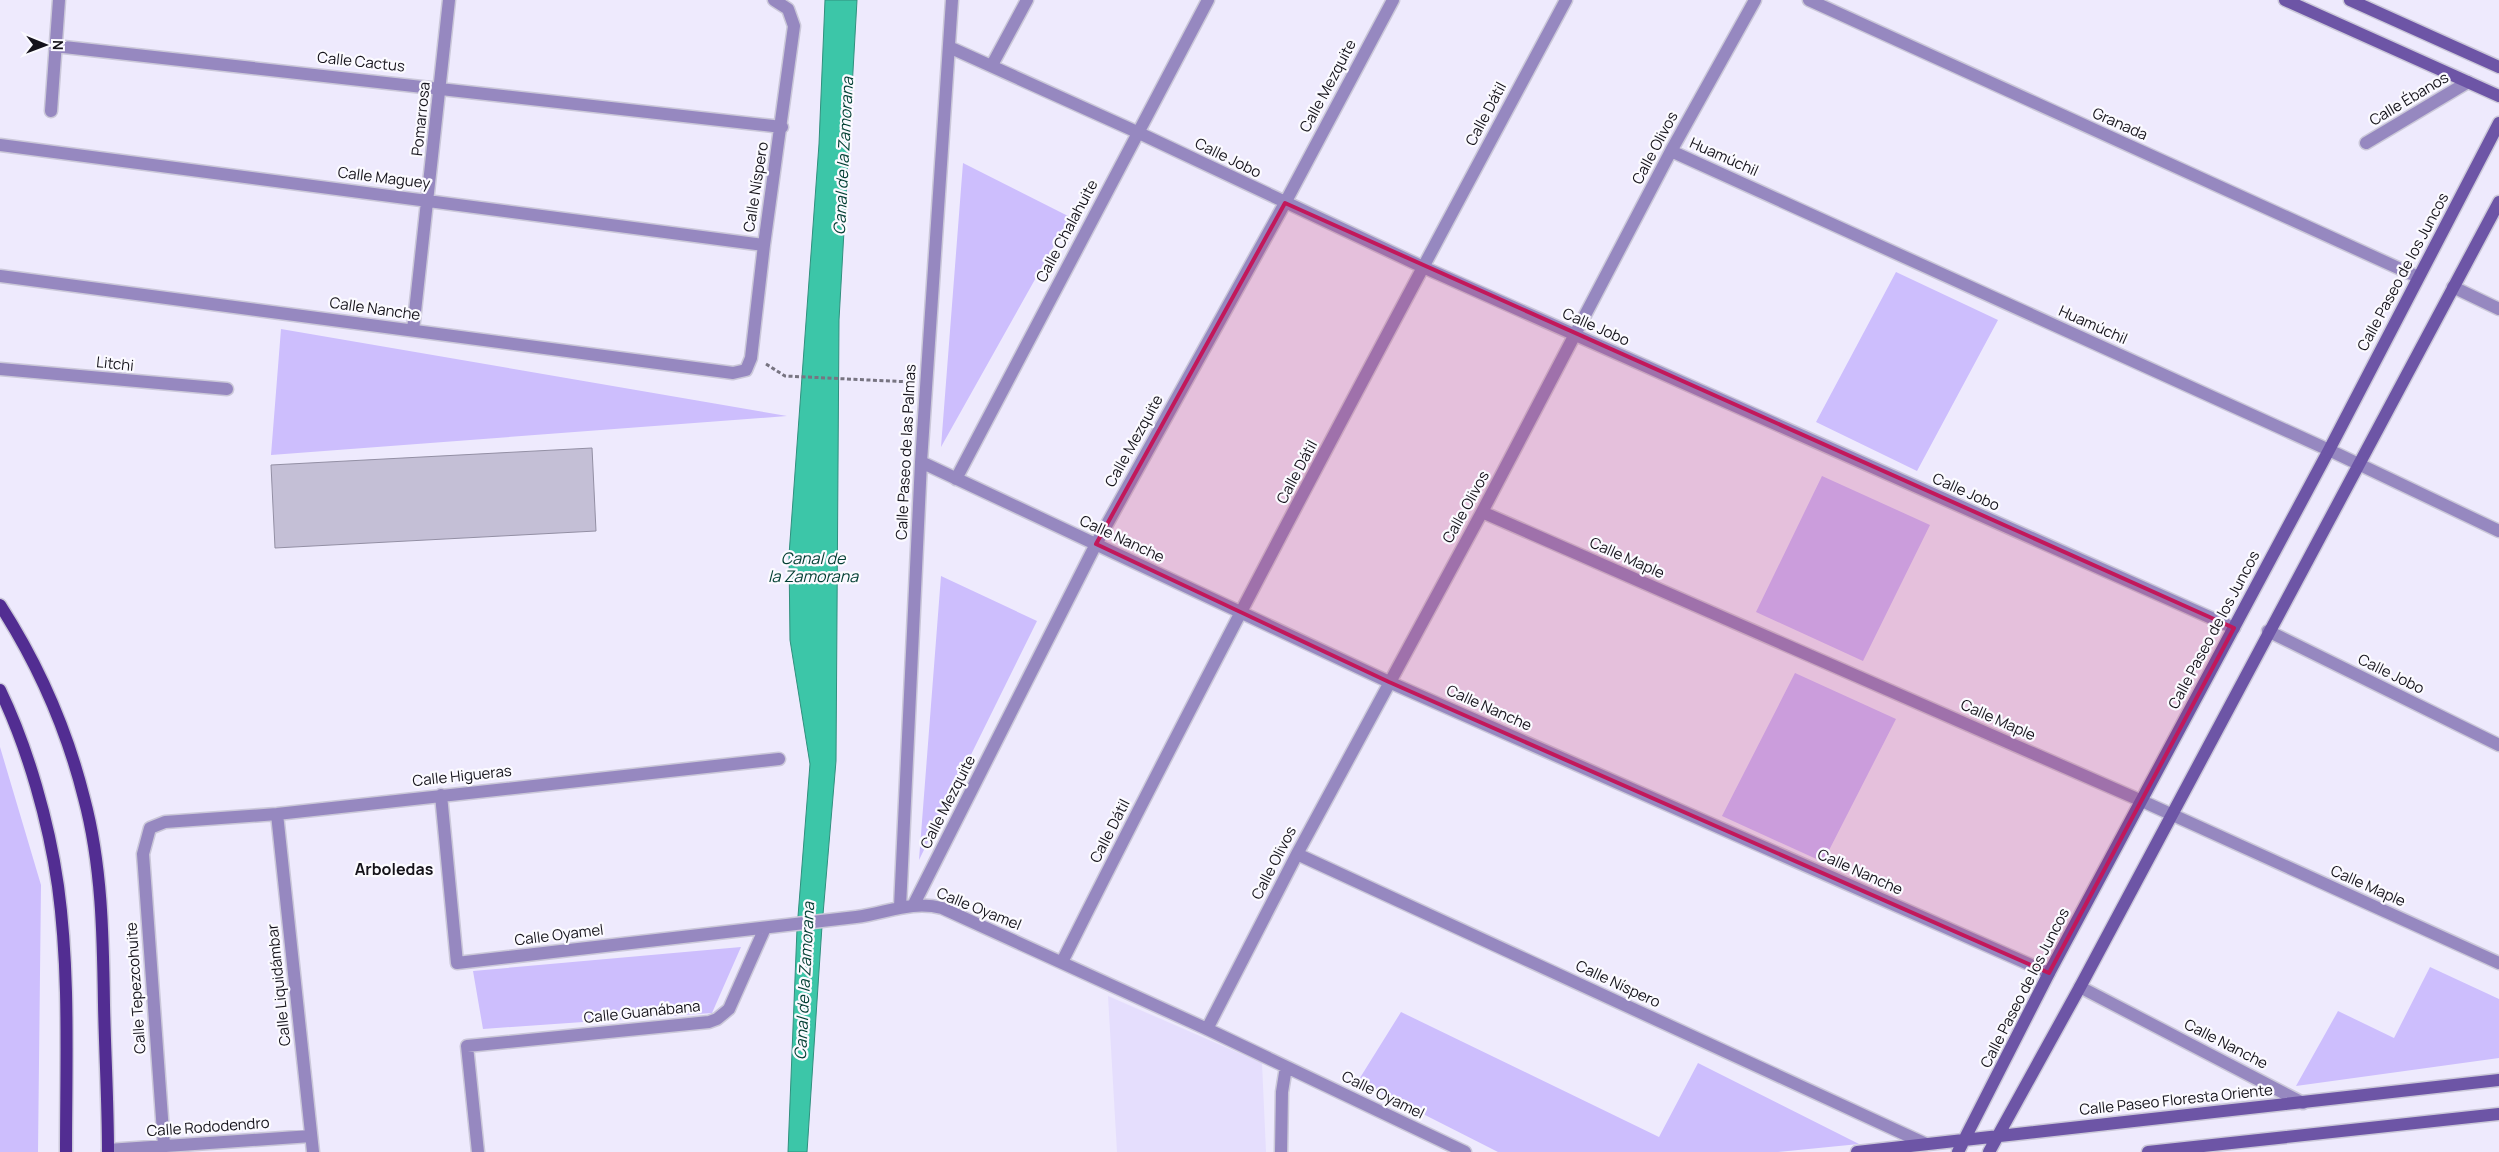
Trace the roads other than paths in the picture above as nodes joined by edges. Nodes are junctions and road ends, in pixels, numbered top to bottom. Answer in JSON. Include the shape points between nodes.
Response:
{"nodes":[{"id":1,"x":59,"y":0,"type":"edge"},
{"id":2,"x":449,"y":0,"type":"edge"},
{"id":3,"x":774,"y":0,"type":"edge"},
{"id":4,"x":952,"y":0,"type":"edge"},
{"id":5,"x":1027,"y":0,"type":"edge"},
{"id":6,"x":1208,"y":0,"type":"edge"},
{"id":7,"x":1393,"y":0,"type":"edge"},
{"id":8,"x":1566,"y":0,"type":"edge"},
{"id":9,"x":1755,"y":0,"type":"edge"},
{"id":10,"x":1809,"y":0,"type":"edge"},
{"id":11,"x":2285,"y":0,"type":"edge"},
{"id":12,"x":2350,"y":0,"type":"edge"},
{"id":13,"x":55,"y":46,"type":"junction"},
{"id":14,"x":949,"y":47,"type":"junction"},
{"id":15,"x":992,"y":65,"type":"junction"},
{"id":16,"x":2499,"y":67,"type":"edge"},
{"id":17,"x":2468,"y":82,"type":"junction"},
{"id":18,"x":440,"y":87,"type":"junction"},
{"id":19,"x":2499,"y":96,"type":"edge"},
{"id":20,"x":51,"y":111,"type":"dead end"},
{"id":21,"x":2499,"y":123,"type":"edge"},
{"id":22,"x":782,"y":127,"type":"junction"},
{"id":23,"x":1137,"y":132,"type":"junction"},
{"id":24,"x":2366,"y":143,"type":"dead end"},
{"id":25,"x":0,"y":145,"type":"edge"},
{"id":26,"x":1671,"y":151,"type":"junction"},
{"id":27,"x":429,"y":200,"type":"junction"},
{"id":28,"x":2499,"y":202,"type":"edge"},
{"id":29,"x":1285,"y":204,"type":"junction"},
{"id":30,"x":764,"y":245,"type":"junction"},
{"id":31,"x":1423,"y":267,"type":"junction"},
{"id":32,"x":0,"y":276,"type":"edge"},
{"id":33,"x":2418,"y":277,"type":"junction"},
{"id":34,"x":2453,"y":287,"type":"junction"},
{"id":35,"x":2499,"y":309,"type":"edge"},
{"id":36,"x":413,"y":330,"type":"junction"},
{"id":37,"x":1576,"y":336,"type":"junction"},
{"id":38,"x":0,"y":369,"type":"edge"},
{"id":39,"x":746,"y":370,"type":"joint"},
{"id":40,"x":227,"y":389,"type":"dead end"},
{"id":41,"x":2329,"y":450,"type":"junction"},
{"id":42,"x":921,"y":462,"type":"junction"},
{"id":43,"x":2360,"y":465,"type":"junction"},
{"id":44,"x":956,"y":479,"type":"junction"},
{"id":45,"x":1482,"y":512,"type":"junction"},
{"id":46,"x":2499,"y":531,"type":"edge"},
{"id":47,"x":1096,"y":544,"type":"junction"},
{"id":48,"x":0,"y":605,"type":"edge"},
{"id":49,"x":1242,"y":613,"type":"junction"},
{"id":50,"x":2234,"y":628,"type":"junction"},
{"id":51,"x":2268,"y":631,"type":"junction"},
{"id":52,"x":1389,"y":682,"type":"junction"},
{"id":53,"x":0,"y":690,"type":"edge"},
{"id":54,"x":2499,"y":745,"type":"edge"},
{"id":55,"x":779,"y":759,"type":"dead end"},
{"id":56,"x":441,"y":794,"type":"junction"},
{"id":57,"x":2142,"y":801,"type":"junction"},
{"id":58,"x":278,"y":814,"type":"junction"},
{"id":59,"x":2170,"y":815,"type":"junction"},
{"id":60,"x":150,"y":828,"type":"joint"},
{"id":61,"x":1296,"y":854,"type":"junction"},
{"id":62,"x":914,"y":904,"type":"junction"},
{"id":63,"x":900,"y":907,"type":"junction"},
{"id":64,"x":765,"y":928,"type":"junction"},
{"id":65,"x":1062,"y":962,"type":"junction"},
{"id":66,"x":2499,"y":963,"type":"edge"},
{"id":67,"x":2049,"y":974,"type":"junction"},
{"id":68,"x":2080,"y":987,"type":"junction"},
{"id":69,"x":1207,"y":1029,"type":"junction"},
{"id":70,"x":1286,"y":1066,"type":"junction"},
{"id":71,"x":2499,"y":1080,"type":"edge"},
{"id":72,"x":2304,"y":1103,"type":"junction"},
{"id":73,"x":2499,"y":1114,"type":"edge"},
{"id":74,"x":311,"y":1136,"type":"junction"},
{"id":75,"x":1997,"y":1137,"type":"junction"},
{"id":76,"x":1965,"y":1140,"type":"junction"},
{"id":77,"x":1926,"y":1144,"type":"junction"},
{"id":78,"x":164,"y":1146,"type":"junction"},
{"id":79,"x":108,"y":1151,"type":"edge"},
{"id":80,"x":66,"y":1152,"type":"edge"},
{"id":81,"x":313,"y":1152,"type":"edge"},
{"id":82,"x":478,"y":1152,"type":"edge"},
{"id":83,"x":1281,"y":1152,"type":"edge"},
{"id":84,"x":1465,"y":1152,"type":"edge"},
{"id":85,"x":1857,"y":1152,"type":"edge"},
{"id":86,"x":1958,"y":1152,"type":"edge"},
{"id":87,"x":1989,"y":1152,"type":"edge"},
{"id":88,"x":2148,"y":1152,"type":"edge"}],
"edges":[{"from":1,"to":13,"type":"street"},
{"from":2,"to":18,"type":"street","name":"Pomarrosa"},
{"from":3,"to":22,"type":"street","name":"Calle Níspero","via":[[788,9],[794,26]]},
{"from":4,"to":14,"type":"street","name":"Calle Paseo de las Palmas"},
{"from":5,"to":15,"type":"street"},
{"from":6,"to":23,"type":"street","name":"Calle Chalahuite"},
{"from":7,"to":29,"type":"street","name":"Calle Mezquite"},
{"from":8,"to":31,"type":"street","name":"Calle Dátil"},
{"from":9,"to":26,"type":"street","name":"Calle Olivos"},
{"from":10,"to":33,"type":"street","name":"Granada"},
{"from":11,"to":17,"type":"main road"},
{"from":12,"to":16,"type":"main road"},
{"from":13,"to":18,"type":"street","name":"Calle Cactus"},
{"from":13,"to":20,"type":"street"},
{"from":14,"to":15,"type":"street","name":"Calle Jobo"},
{"from":14,"to":42,"type":"street","name":"Calle Paseo de las Palmas"},
{"from":15,"to":23,"type":"street","name":"Calle Jobo"},
{"from":17,"to":19,"type":"main road"},
{"from":17,"to":24,"type":"street","name":"Calle Ébanos"},
{"from":18,"to":22,"type":"street","name":"Calle Cactus"},
{"from":18,"to":27,"type":"street","name":"Pomarrosa"},
{"from":21,"to":33,"type":"main road","name":"Calle Paseo de los Juncos"},
{"from":22,"to":30,"type":"street","name":"Calle Níspero"},
{"from":23,"to":29,"type":"street","name":"Calle Jobo"},
{"from":23,"to":44,"type":"street","name":"Calle Chalahuite"},
{"from":25,"to":27,"type":"street","name":"Calle Maguey"},
{"from":26,"to":37,"type":"street","name":"Calle Olivos"},
{"from":26,"to":41,"type":"street","name":"Huamúchil"},
{"from":27,"to":30,"type":"street","name":"Calle Maguey"},
{"from":27,"to":36,"type":"street","name":"Pomarrosa"},
{"from":28,"to":34,"type":"main road"},
{"from":29,"to":31,"type":"street","name":"Calle Jobo"},
{"from":29,"to":47,"type":"street","name":"Calle Mezquite"},
{"from":30,"to":39,"type":"street","name":"Calle Níspero","via":[[751,358]]},
{"from":31,"to":37,"type":"street","name":"Calle Jobo"},
{"from":31,"to":49,"type":"street","name":"Calle Dátil"},
{"from":32,"to":36,"type":"street","name":"Calle Nanche"},
{"from":33,"to":41,"type":"main road","name":"Calle Paseo de los Juncos"},
{"from":34,"to":35,"type":"street"},
{"from":34,"to":43,"type":"main road"},
{"from":36,"to":39,"type":"street","name":"Calle Nanche","via":[[733,373]]},
{"from":37,"to":45,"type":"street","name":"Calle Olivos"},
{"from":37,"to":50,"type":"street","name":"Calle Jobo"},
{"from":38,"to":40,"type":"street","name":"Litchi"},
{"from":41,"to":43,"type":"street","name":"Huamúchil"},
{"from":41,"to":50,"type":"main road","name":"Calle Paseo de los Juncos"},
{"from":42,"to":44,"type":"street","name":"Calle Nanche"},
{"from":42,"to":63,"type":"street","name":"Calle Paseo de las Palmas"},
{"from":43,"to":46,"type":"street","name":"Huamúchil"},
{"from":43,"to":51,"type":"main road"},
{"from":44,"to":47,"type":"street","name":"Calle Nanche"},
{"from":45,"to":52,"type":"street","name":"Calle Olivos"},
{"from":45,"to":57,"type":"street","name":"Calle Maple"},
{"from":47,"to":49,"type":"street","name":"Calle Nanche"},
{"from":47,"to":62,"type":"street","name":"Calle Mezquite"},
{"from":48,"to":79,"type":"main road","via":[[32,658],[53,705],[84,798],[97,864],[102,924]]},
{"from":49,"to":52,"type":"street","name":"Calle Nanche"},
{"from":49,"to":65,"type":"street","name":"Calle Dátil"},
{"from":50,"to":57,"type":"main road","name":"Calle Paseo de los Juncos"},
{"from":51,"to":54,"type":"street","name":"Calle Jobo"},
{"from":51,"to":59,"type":"main road"},
{"from":52,"to":61,"type":"street","name":"Calle Olivos"},
{"from":52,"to":67,"type":"street","name":"Calle Nanche"},
{"from":53,"to":80,"type":"main road","via":[[47,822],[58,887],[65,1003]]},
{"from":55,"to":56,"type":"street","name":"Calle Higueras"},
{"from":56,"to":58,"type":"street","name":"Calle Higueras"},
{"from":56,"to":64,"type":"street","name":"Calle Oyamel","via":[[457,963]]},
{"from":57,"to":59,"type":"street","name":"Calle Maple"},
{"from":57,"to":67,"type":"main road","name":"Calle Paseo de los Juncos"},
{"from":58,"to":60,"type":"street","name":"Calle Higueras","via":[[165,822]]},
{"from":58,"to":74,"type":"street","name":"Calle Liquidámbar"},
{"from":59,"to":66,"type":"street","name":"Calle Maple"},
{"from":59,"to":68,"type":"main road"},
{"from":60,"to":78,"type":"street","name":"Calle Tepezcohuite","via":[[143,854]]},
{"from":61,"to":69,"type":"street","name":"Calle Olivos"},
{"from":61,"to":77,"type":"street","name":"Calle Níspero"},
{"from":62,"to":63,"type":"street","name":"Calle Oyamel"},
{"from":62,"to":65,"type":"street","name":"Calle Oyamel","via":[[942,908]]},
{"from":63,"to":64,"type":"street","name":"Calle Oyamel","via":[[871,915]]},
{"from":64,"to":82,"type":"street","name":"Calle Guanábana","via":[[728,1009],[717,1019],[467,1046]]},
{"from":65,"to":69,"type":"street","name":"Calle Oyamel"},
{"from":67,"to":76,"type":"main road","name":"Calle Paseo de los Juncos"},
{"from":68,"to":72,"type":"street","name":"Calle Nanche"},
{"from":68,"to":75,"type":"main road"},
{"from":69,"to":70,"type":"street","name":"Calle Oyamel"},
{"from":70,"to":83,"type":"street"},
{"from":70,"to":84,"type":"street","name":"Calle Oyamel"},
{"from":71,"to":72,"type":"main road","name":"Calle Paseo Floresta Oriente"},
{"from":72,"to":75,"type":"main road","name":"Calle Paseo Floresta Oriente"},
{"from":73,"to":88,"type":"main road"},
{"from":74,"to":78,"type":"street","name":"Calle Rododendro"},
{"from":74,"to":81,"type":"street","name":"Calle Liquidámbar"},
{"from":75,"to":76,"type":"main road","name":"Calle Paseo Floresta Oriente"},
{"from":75,"to":87,"type":"main road"},
{"from":76,"to":77,"type":"main road","name":"Calle Paseo Floresta Oriente"},
{"from":76,"to":86,"type":"main road","name":"Calle Paseo de los Juncos"},
{"from":77,"to":85,"type":"main road","name":"Calle Paseo Floresta Oriente"},
{"from":78,"to":79,"type":"street","name":"Calle Rododendro"}]}
